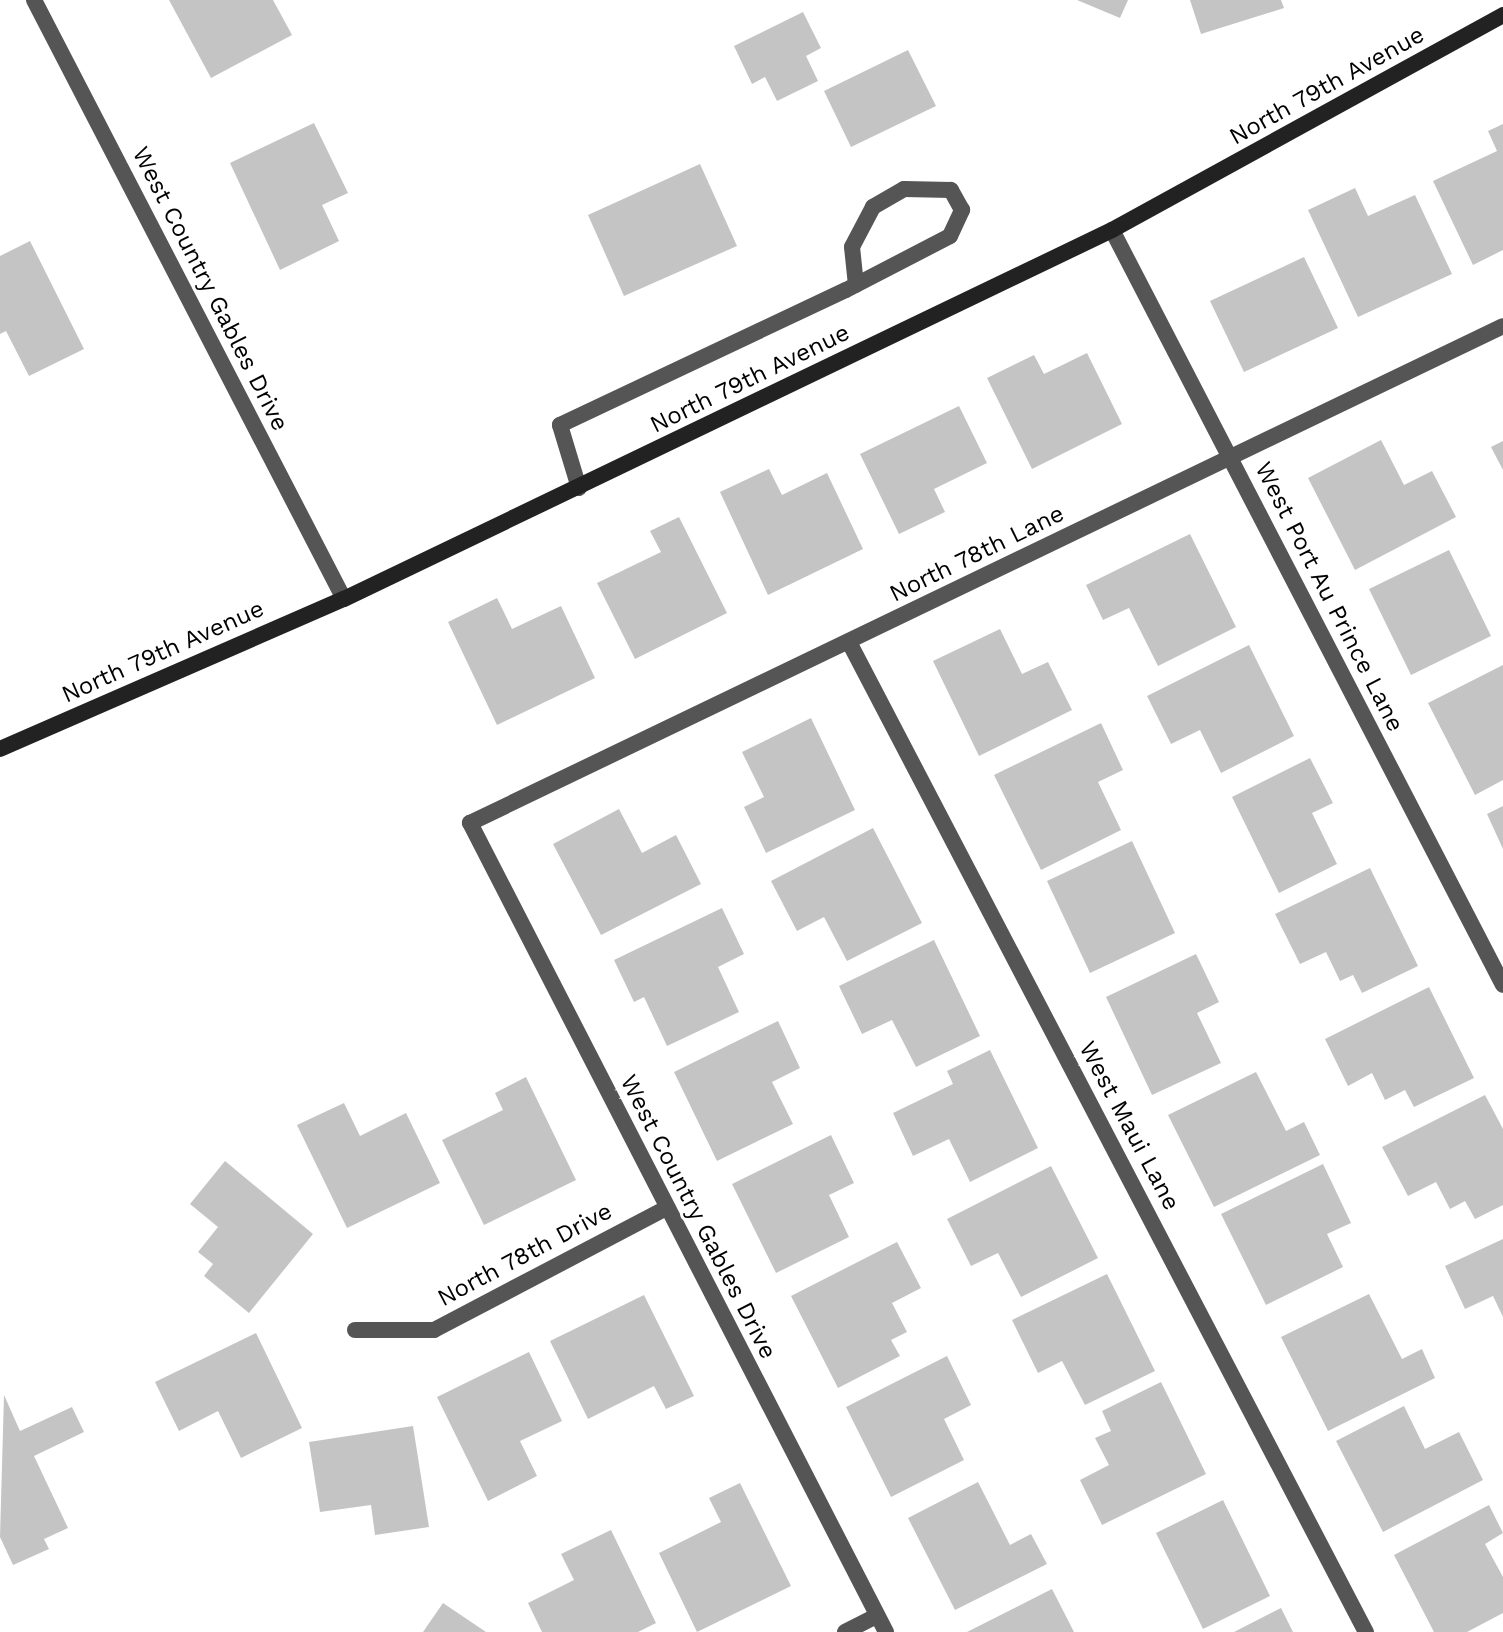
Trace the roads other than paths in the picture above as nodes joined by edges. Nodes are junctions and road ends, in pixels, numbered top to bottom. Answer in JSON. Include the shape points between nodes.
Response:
{"nodes":[{"id":1,"x":34,"y":0,"type":"edge"},
{"id":2,"x":1503,"y":15,"type":"edge"},
{"id":3,"x":1112,"y":230,"type":"junction"},
{"id":4,"x":856,"y":285,"type":"junction"},
{"id":5,"x":1503,"y":326,"type":"edge"},
{"id":6,"x":1230,"y":458,"type":"junction"},
{"id":7,"x":579,"y":488,"type":"junction"},
{"id":8,"x":344,"y":599,"type":"junction"},
{"id":9,"x":849,"y":642,"type":"junction"},
{"id":10,"x":0,"y":749,"type":"edge"},
{"id":11,"x":470,"y":823,"type":"joint"},
{"id":12,"x":1503,"y":985,"type":"edge"},
{"id":13,"x":666,"y":1208,"type":"junction"},
{"id":14,"x":355,"y":1330,"type":"dead end"},
{"id":15,"x":877,"y":1616,"type":"junction"},
{"id":16,"x":845,"y":1632,"type":"edge"},
{"id":17,"x":886,"y":1632,"type":"edge"},
{"id":18,"x":1366,"y":1632,"type":"edge"}],
"edges":[{"from":1,"to":8,"type":"street","name":"West Country Gables Drive"},
{"from":2,"to":3,"type":"street","name":"North 79th Avenue"},
{"from":3,"to":6,"type":"street","name":"West Port Au Prince Lane"},
{"from":3,"to":7,"type":"street","name":"North 79th Avenue"},
{"from":4,"to":4,"type":"street","via":[[950,236],[962,210],[951,190],[904,189],[873,207],[852,247]]},
{"from":4,"to":7,"type":"street","via":[[560,425]]},
{"from":5,"to":6,"type":"street","name":"North 78th Lane"},
{"from":6,"to":9,"type":"street","name":"North 78th Lane"},
{"from":6,"to":12,"type":"street","name":"West Port Au Prince Lane"},
{"from":7,"to":8,"type":"street","name":"North 79th Avenue"},
{"from":8,"to":10,"type":"street","name":"North 79th Avenue"},
{"from":9,"to":11,"type":"street","name":"North 78th Lane"},
{"from":9,"to":18,"type":"street","name":"West Maui Lane"},
{"from":11,"to":13,"type":"street","name":"West Country Gables Drive"},
{"from":13,"to":14,"type":"street","name":"North 78th Drive","via":[[434,1330]]},
{"from":13,"to":15,"type":"street","name":"West Country Gables Drive"},
{"from":15,"to":16,"type":"street"},
{"from":15,"to":17,"type":"street","name":"West Country Gables Drive"}]}
